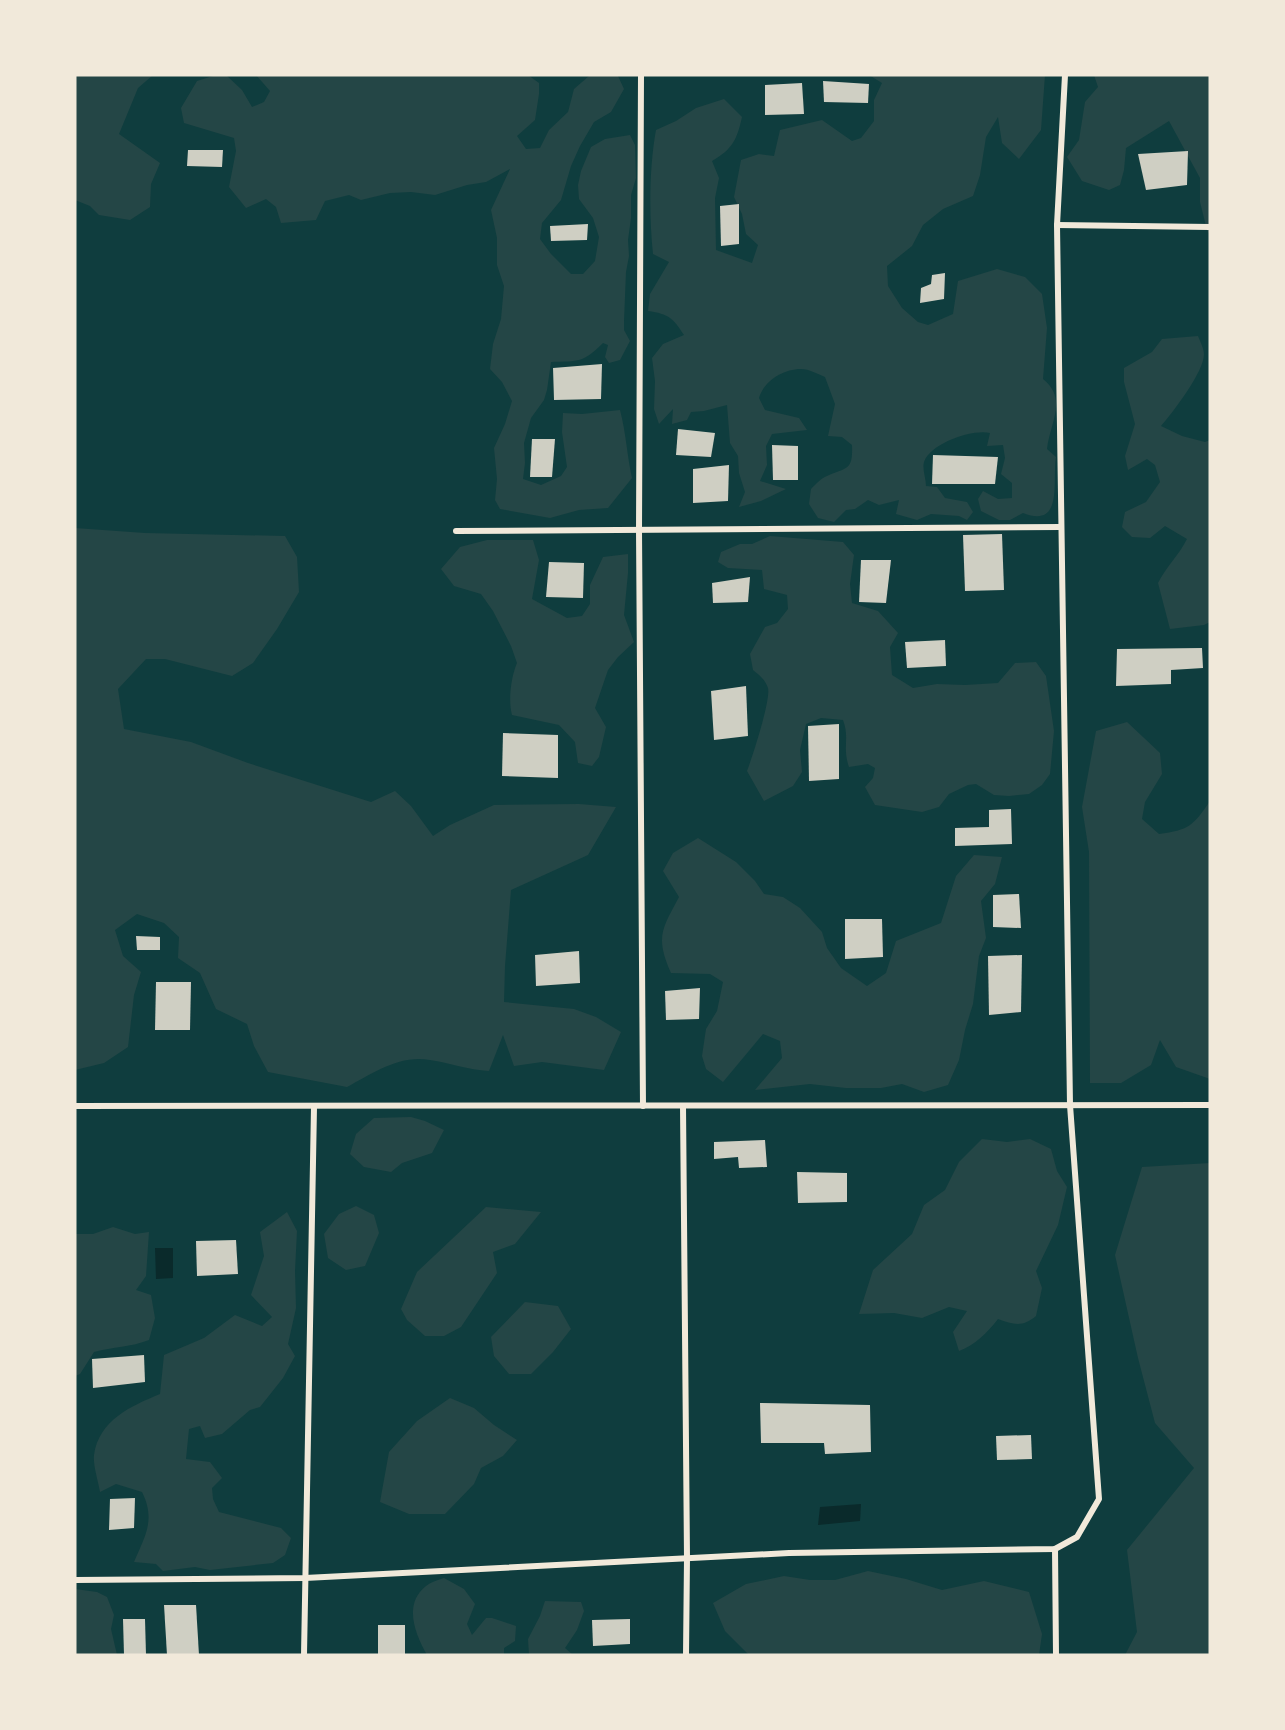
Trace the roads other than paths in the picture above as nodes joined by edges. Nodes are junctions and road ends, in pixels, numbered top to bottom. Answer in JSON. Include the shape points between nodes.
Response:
{"nodes":[{"id":1,"x":641,"y":75,"type":"edge"},
{"id":2,"x":1065,"y":75,"type":"edge"},
{"id":3,"x":1057,"y":225,"type":"junction"},
{"id":4,"x":1210,"y":226,"type":"edge"},
{"id":5,"x":1061,"y":527,"type":"junction"},
{"id":6,"x":639,"y":530,"type":"junction"},
{"id":7,"x":456,"y":531,"type":"dead end"},
{"id":8,"x":1070,"y":1105,"type":"junction"},
{"id":9,"x":1210,"y":1105,"type":"edge"},
{"id":10,"x":75,"y":1106,"type":"edge"},
{"id":11,"x":643,"y":1106,"type":"junction"},
{"id":12,"x":683,"y":1106,"type":"junction"},
{"id":13,"x":314,"y":1107,"type":"junction"},
{"id":14,"x":1055,"y":1549,"type":"junction"},
{"id":15,"x":687,"y":1558,"type":"junction"},
{"id":16,"x":305,"y":1578,"type":"junction"},
{"id":17,"x":75,"y":1580,"type":"edge"},
{"id":18,"x":304,"y":1655,"type":"edge"},
{"id":19,"x":686,"y":1655,"type":"edge"},
{"id":20,"x":1056,"y":1655,"type":"edge"}],
"edges":[{"from":1,"to":6,"type":"street"},
{"from":2,"to":3,"type":"street"},
{"from":3,"to":4,"type":"street"},
{"from":3,"to":5,"type":"street"},
{"from":5,"to":6,"type":"street"},
{"from":5,"to":8,"type":"street"},
{"from":6,"to":7,"type":"street"},
{"from":6,"to":11,"type":"street"},
{"from":8,"to":9,"type":"street"},
{"from":8,"to":12,"type":"street"},
{"from":8,"to":14,"type":"street","via":[[1099,1499],[1077,1537]]},
{"from":10,"to":13,"type":"street"},
{"from":11,"to":12,"type":"street"},
{"from":11,"to":13,"type":"street"},
{"from":12,"to":15,"type":"street"},
{"from":13,"to":16,"type":"street"},
{"from":14,"to":15,"type":"street"},
{"from":14,"to":20,"type":"street"},
{"from":15,"to":16,"type":"street"},
{"from":15,"to":19,"type":"street"},
{"from":16,"to":17,"type":"street"},
{"from":16,"to":18,"type":"street"}]}
